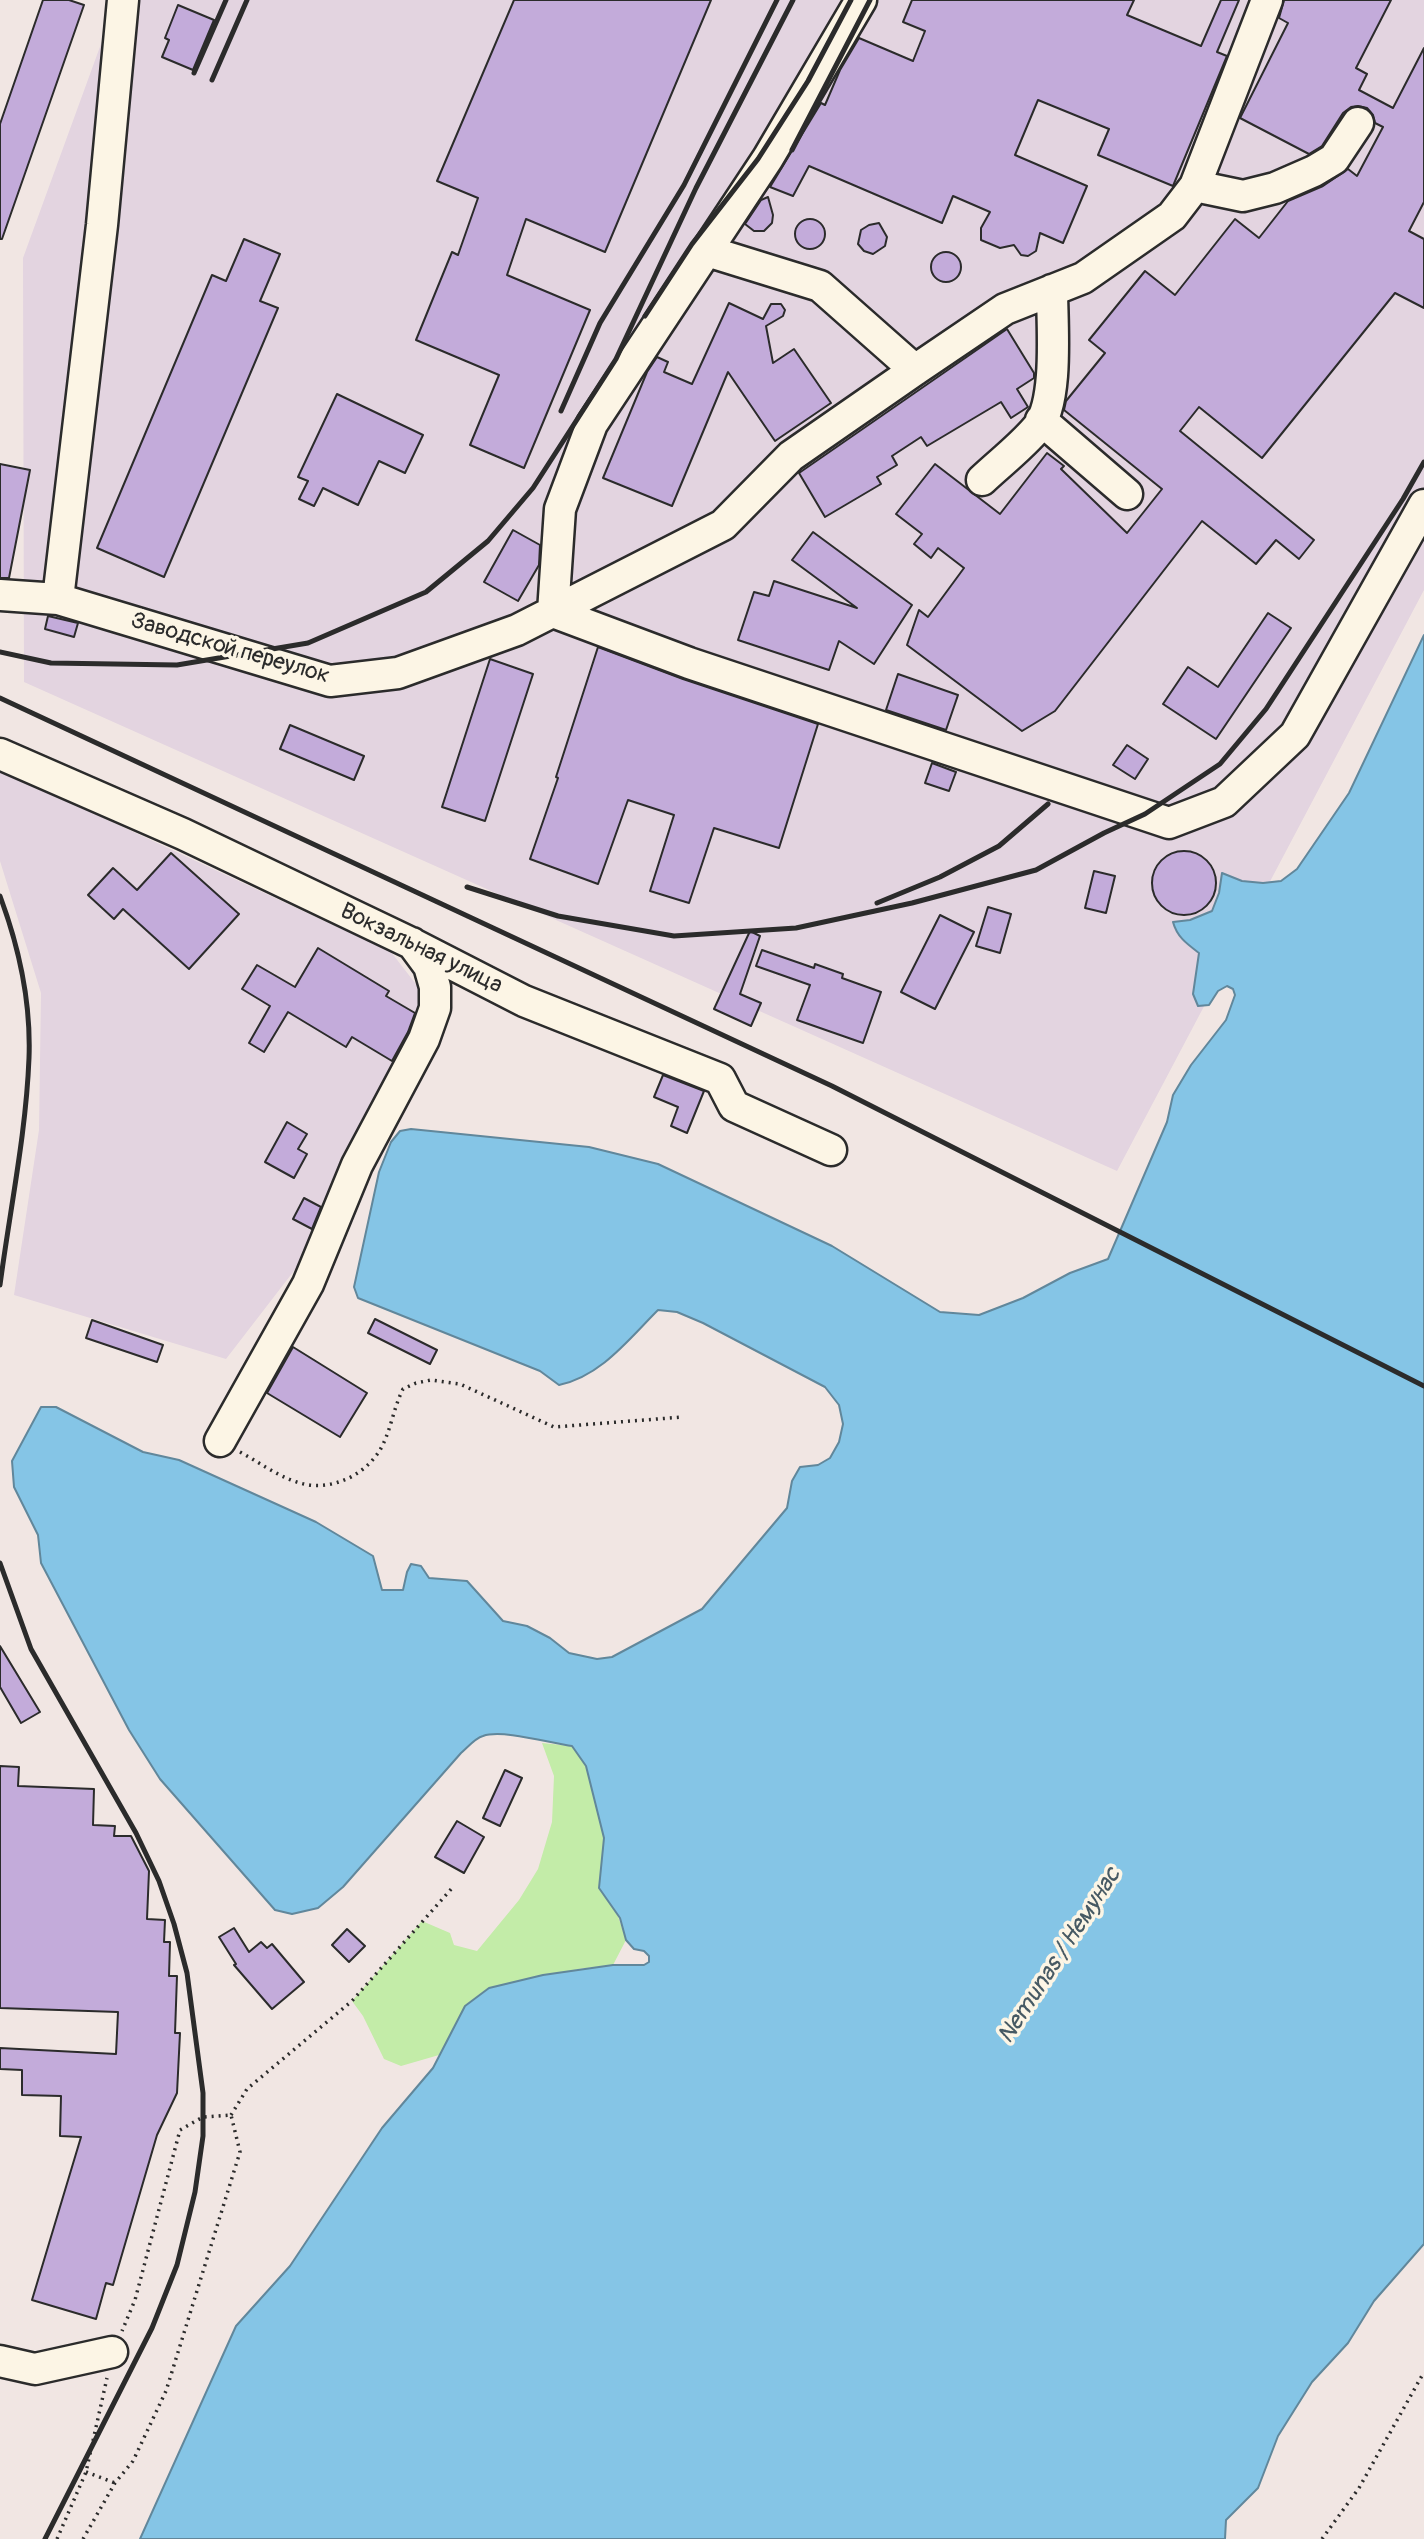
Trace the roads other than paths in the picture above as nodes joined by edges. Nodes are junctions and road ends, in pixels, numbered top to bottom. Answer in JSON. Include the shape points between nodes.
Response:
{"nodes":[{"id":1,"x":123,"y":0,"type":"edge"},
{"id":2,"x":861,"y":0,"type":"edge"},
{"id":3,"x":1267,"y":0,"type":"edge"},
{"id":4,"x":1358,"y":123,"type":"dead end"},
{"id":5,"x":1195,"y":186,"type":"junction"},
{"id":6,"x":707,"y":251,"type":"junction"},
{"id":7,"x":1052,"y":290,"type":"junction"},
{"id":8,"x":915,"y":370,"type":"junction"},
{"id":9,"x":1041,"y":420,"type":"junction"},
{"id":10,"x":982,"y":480,"type":"dead end"},
{"id":11,"x":1127,"y":494,"type":"dead end"},
{"id":12,"x":1424,"y":505,"type":"edge"},
{"id":13,"x":0,"y":595,"type":"edge"},
{"id":14,"x":58,"y":599,"type":"junction"},
{"id":15,"x":553,"y":612,"type":"junction"},
{"id":16,"x":0,"y":754,"type":"edge"},
{"id":17,"x":411,"y":943,"type":"junction"},
{"id":18,"x":831,"y":1150,"type":"dead end"},
{"id":19,"x":220,"y":1441,"type":"road end"},
{"id":20,"x":112,"y":2353,"type":"road end"},
{"id":21,"x":0,"y":2361,"type":"edge"}],
"edges":[{"from":1,"to":14,"type":"street"},
{"from":2,"to":6,"type":"street"},
{"from":3,"to":5,"type":"street","name":"Заводской переулок"},
{"from":4,"to":5,"type":"street","via":[[1334,159],[1275,188],[1243,196]]},
{"from":5,"to":7,"type":"street","name":"Заводской переулок","via":[[1172,216],[1130,247],[1083,278]]},
{"from":6,"to":8,"type":"street","via":[[820,286]]},
{"from":6,"to":15,"type":"street","via":[[592,424],[560,509]]},
{"from":7,"to":8,"type":"street","name":"Заводской переулок","via":[[1005,309]]},
{"from":7,"to":9,"type":"street","via":[[1052,379]]},
{"from":8,"to":15,"type":"street","name":"Заводской переулок","via":[[791,456],[723,525]]},
{"from":9,"to":10,"type":"street"},
{"from":9,"to":11,"type":"street"},
{"from":12,"to":15,"type":"street","via":[[1295,735],[1224,802],[1169,823],[689,663]]},
{"from":13,"to":14,"type":"street","name":"Заводской переулок"},
{"from":14,"to":15,"type":"street","name":"Заводской переулок","via":[[330,681],[398,673],[517,630]]},
{"from":16,"to":17,"type":"street","name":"Вокзальная улица","via":[[183,834]]},
{"from":17,"to":18,"type":"street","name":"Вокзальная улица","via":[[524,1001],[720,1079],[734,1106]]},
{"from":17,"to":19,"type":"street","via":[[429,967],[435,987],[435,1008],[424,1039],[357,1165],[308,1284]]},
{"from":20,"to":21,"type":"street","via":[[35,2369]]}]}
